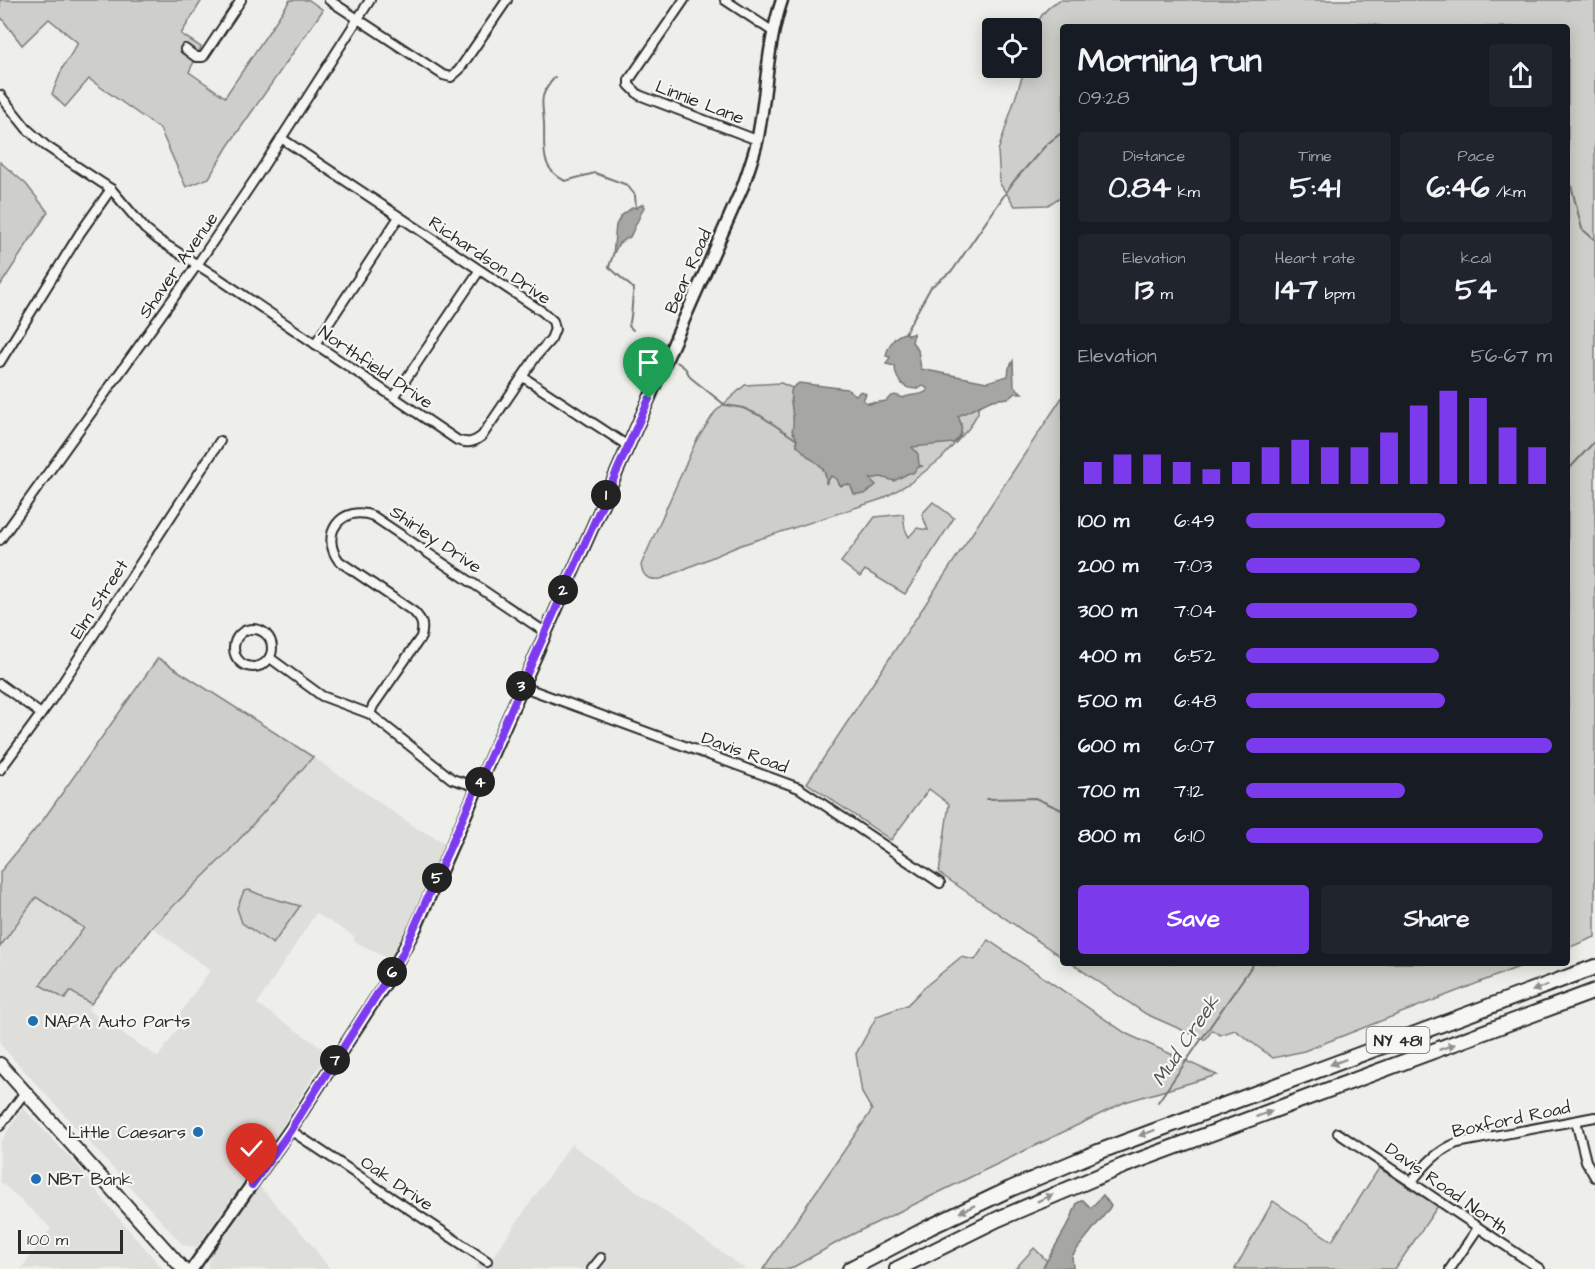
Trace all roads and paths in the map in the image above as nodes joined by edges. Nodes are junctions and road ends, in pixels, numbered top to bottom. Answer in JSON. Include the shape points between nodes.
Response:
{"nodes":[{"id":1,"x":241,"y":0,"type":"edge"},
{"id":2,"x":329,"y":0,"type":"edge"},
{"id":3,"x":370,"y":0,"type":"edge"},
{"id":4,"x":507,"y":0,"type":"edge"},
{"id":5,"x":684,"y":0,"type":"edge"},
{"id":6,"x":725,"y":0,"type":"edge"},
{"id":7,"x":782,"y":0,"type":"edge"},
{"id":8,"x":358,"y":19,"type":"junction"},
{"id":9,"x":772,"y":31,"type":"junction"},
{"id":10,"x":185,"y":49,"type":"dead end"},
{"id":11,"x":0,"y":94,"type":"edge"},
{"id":12,"x":281,"y":138,"type":"junction"},
{"id":13,"x":757,"y":140,"type":"junction"},
{"id":14,"x":111,"y":189,"type":"junction"},
{"id":15,"x":399,"y":217,"type":"junction"},
{"id":16,"x":197,"y":265,"type":"junction"},
{"id":17,"x":479,"y":271,"type":"junction"},
{"id":18,"x":315,"y":344,"type":"junction"},
{"id":19,"x":4,"y":348,"type":"edge"},
{"id":20,"x":0,"y":362,"type":"edge"},
{"id":21,"x":524,"y":377,"type":"junction"},
{"id":22,"x":394,"y":397,"type":"junction"},
{"id":23,"x":220,"y":441,"type":"dead end"},
{"id":24,"x":628,"y":446,"type":"junction"},
{"id":25,"x":0,"y":540,"type":"edge"},
{"id":26,"x":545,"y":632,"type":"junction"},
{"id":27,"x":270,"y":658,"type":"junction"},
{"id":28,"x":0,"y":684,"type":"edge"},
{"id":29,"x":521,"y":686,"type":"junction"},
{"id":30,"x":41,"y":714,"type":"junction"},
{"id":31,"x":370,"y":714,"type":"junction"},
{"id":32,"x":0,"y":771,"type":"edge"},
{"id":33,"x":478,"y":786,"type":"junction"},
{"id":34,"x":940,"y":883,"type":"dead end"},
{"id":35,"x":1595,"y":967,"type":"edge"},
{"id":36,"x":1595,"y":991,"type":"edge"},
{"id":37,"x":0,"y":1064,"type":"edge"},
{"id":38,"x":25,"y":1092,"type":"junction"},
{"id":39,"x":1595,"y":1117,"type":"edge"},
{"id":40,"x":1576,"y":1121,"type":"junction"},
{"id":41,"x":0,"y":1126,"type":"edge"},
{"id":42,"x":290,"y":1131,"type":"junction"},
{"id":43,"x":1338,"y":1133,"type":"dead end"},
{"id":44,"x":1595,"y":1177,"type":"edge"},
{"id":45,"x":1412,"y":1181,"type":"junction"},
{"id":46,"x":1478,"y":1228,"type":"junction"},
{"id":47,"x":601,"y":1258,"type":"dead end"},
{"id":48,"x":487,"y":1262,"type":"dead end"},
{"id":49,"x":183,"y":1269,"type":"edge"},
{"id":50,"x":192,"y":1269,"type":"edge"},
{"id":51,"x":592,"y":1269,"type":"edge"},
{"id":52,"x":850,"y":1269,"type":"edge"},
{"id":53,"x":897,"y":1269,"type":"edge"},
{"id":54,"x":1450,"y":1269,"type":"edge"},
{"id":55,"x":1540,"y":1269,"type":"edge"}],
"edges":[{"from":1,"to":10,"type":"street","via":[[203,57]]},
{"from":2,"to":8,"type":"street"},
{"from":3,"to":8,"type":"street","name":"Shaver Avenue"},
{"from":4,"to":8,"type":"street","via":[[451,77]]},
{"from":5,"to":13,"type":"street","name":"Linnie Lane","via":[[629,85],[639,95]]},
{"from":6,"to":9,"type":"street"},
{"from":7,"to":9,"type":"main road","name":"Bear Road"},
{"from":8,"to":12,"type":"street","name":"Shaver Avenue"},
{"from":9,"to":13,"type":"main road","name":"Bear Road"},
{"from":11,"to":14,"type":"street","name":"Northfield Drive","via":[[46,146]]},
{"from":12,"to":15,"type":"street","name":"Richardson Drive"},
{"from":12,"to":16,"type":"street","name":"Shaver Avenue"},
{"from":13,"to":24,"type":"main road","name":"Bear Road","via":[[734,208]]},
{"from":14,"to":16,"type":"street","name":"Northfield Drive","via":[[151,234]]},
{"from":14,"to":19,"type":"street"},
{"from":15,"to":17,"type":"street","name":"Richardson Drive"},
{"from":15,"to":18,"type":"street"},
{"from":16,"to":18,"type":"street","name":"Northfield Drive"},
{"from":16,"to":25,"type":"street","name":"Shaver Avenue"},
{"from":17,"to":21,"type":"street","name":"Richardson Drive","via":[[552,321],[555,329],[551,339]]},
{"from":17,"to":22,"type":"street"},
{"from":18,"to":22,"type":"street","name":"Northfield Drive"},
{"from":19,"to":20,"type":"street"},
{"from":21,"to":22,"type":"street","name":"Northfield Drive","via":[[474,442],[457,440]]},
{"from":21,"to":24,"type":"street"},
{"from":23,"to":30,"type":"street","name":"Elm Street"},
{"from":24,"to":26,"type":"main road","name":"Bear Road"},
{"from":26,"to":29,"type":"main road","name":"Bear Road"},
{"from":26,"to":31,"type":"street","name":"Shirley Drive","via":[[373,516],[363,512],[344,517],[331,536],[334,555],[414,612],[424,627]]},
{"from":27,"to":27,"type":"street","via":[[273,644],[264,631],[249,628],[237,637],[234,652],[243,664],[257,667]]},
{"from":27,"to":31,"type":"street","via":[[322,696]]},
{"from":28,"to":30,"type":"street"},
{"from":29,"to":33,"type":"main road","name":"Bear Road"},
{"from":29,"to":34,"type":"street","name":"Davis Road","via":[[799,788]]},
{"from":30,"to":32,"type":"street","name":"Elm Street"},
{"from":31,"to":33,"type":"street","via":[[441,772]]},
{"from":33,"to":42,"type":"main road","name":"Bear Road","via":[[401,957]]},
{"from":35,"to":52,"type":"highway","number":"NY 481","one_way":true,"via":[[1098,1152],[930,1227]]},
{"from":53,"to":36,"type":"highway","number":"NY 481","one_way":true,"via":[[998,1219],[1123,1166]]},
{"from":37,"to":38,"type":"main road"},
{"from":38,"to":41,"type":"street"},
{"from":38,"to":49,"type":"main road"},
{"from":39,"to":40,"type":"street","name":"Boxford Road"},
{"from":40,"to":44,"type":"street","via":[[1586,1161]]},
{"from":40,"to":45,"type":"street","name":"Boxford Road","via":[[1457,1143],[1430,1160]]},
{"from":42,"to":48,"type":"street","name":"Oak Drive"},
{"from":42,"to":50,"type":"main road","name":"Bear Road"},
{"from":43,"to":45,"type":"street","name":"Davis Road North"},
{"from":45,"to":46,"type":"street","name":"Davis Road North"},
{"from":46,"to":54,"type":"street"},
{"from":46,"to":55,"type":"street","name":"Davis Road North"},
{"from":47,"to":51,"type":"street"}]}
